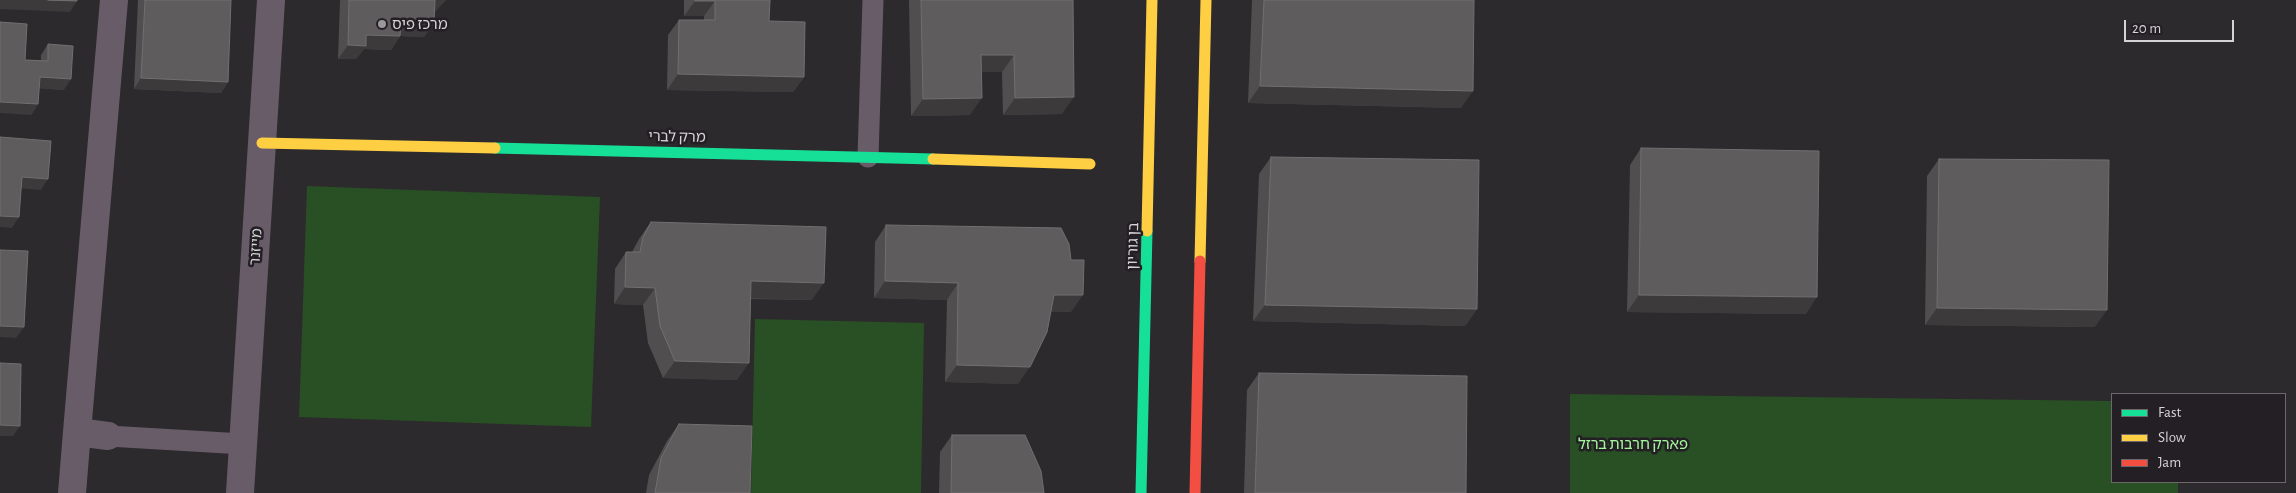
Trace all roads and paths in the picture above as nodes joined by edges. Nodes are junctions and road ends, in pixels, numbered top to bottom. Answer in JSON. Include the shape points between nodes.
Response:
{"nodes":[{"id":1,"x":114,"y":0,"type":"edge"},
{"id":2,"x":272,"y":0,"type":"edge"},
{"id":3,"x":873,"y":0,"type":"edge"},
{"id":4,"x":1152,"y":0,"type":"edge"},
{"id":5,"x":1206,"y":0,"type":"edge"},
{"id":6,"x":262,"y":143,"type":"junction"},
{"id":7,"x":868,"y":157,"type":"junction"},
{"id":8,"x":1090,"y":164,"type":"dead end"},
{"id":9,"x":76,"y":432,"type":"junction"},
{"id":10,"x":108,"y":436,"type":"joint"},
{"id":11,"x":243,"y":444,"type":"junction"},
{"id":12,"x":72,"y":493,"type":"edge"},
{"id":13,"x":240,"y":493,"type":"edge"},
{"id":14,"x":1142,"y":493,"type":"edge"},
{"id":15,"x":1195,"y":493,"type":"edge"}],
"edges":[{"from":1,"to":9,"type":"street"},
{"from":2,"to":6,"type":"street","name":"מייזנר"},
{"from":3,"to":7,"type":"lane"},
{"from":4,"to":14,"type":"street","name":"בן גוריון"},
{"from":5,"to":15,"type":"street"},
{"from":6,"to":7,"type":"street","name":"מרק לברי"},
{"from":6,"to":11,"type":"street","name":"מייזנר"},
{"from":7,"to":8,"type":"street","name":"מרק לברי"},
{"from":9,"to":10,"type":"street"},
{"from":9,"to":12,"type":"street"},
{"from":10,"to":11,"type":"lane"},
{"from":11,"to":13,"type":"street","name":"מייזנר"}]}
